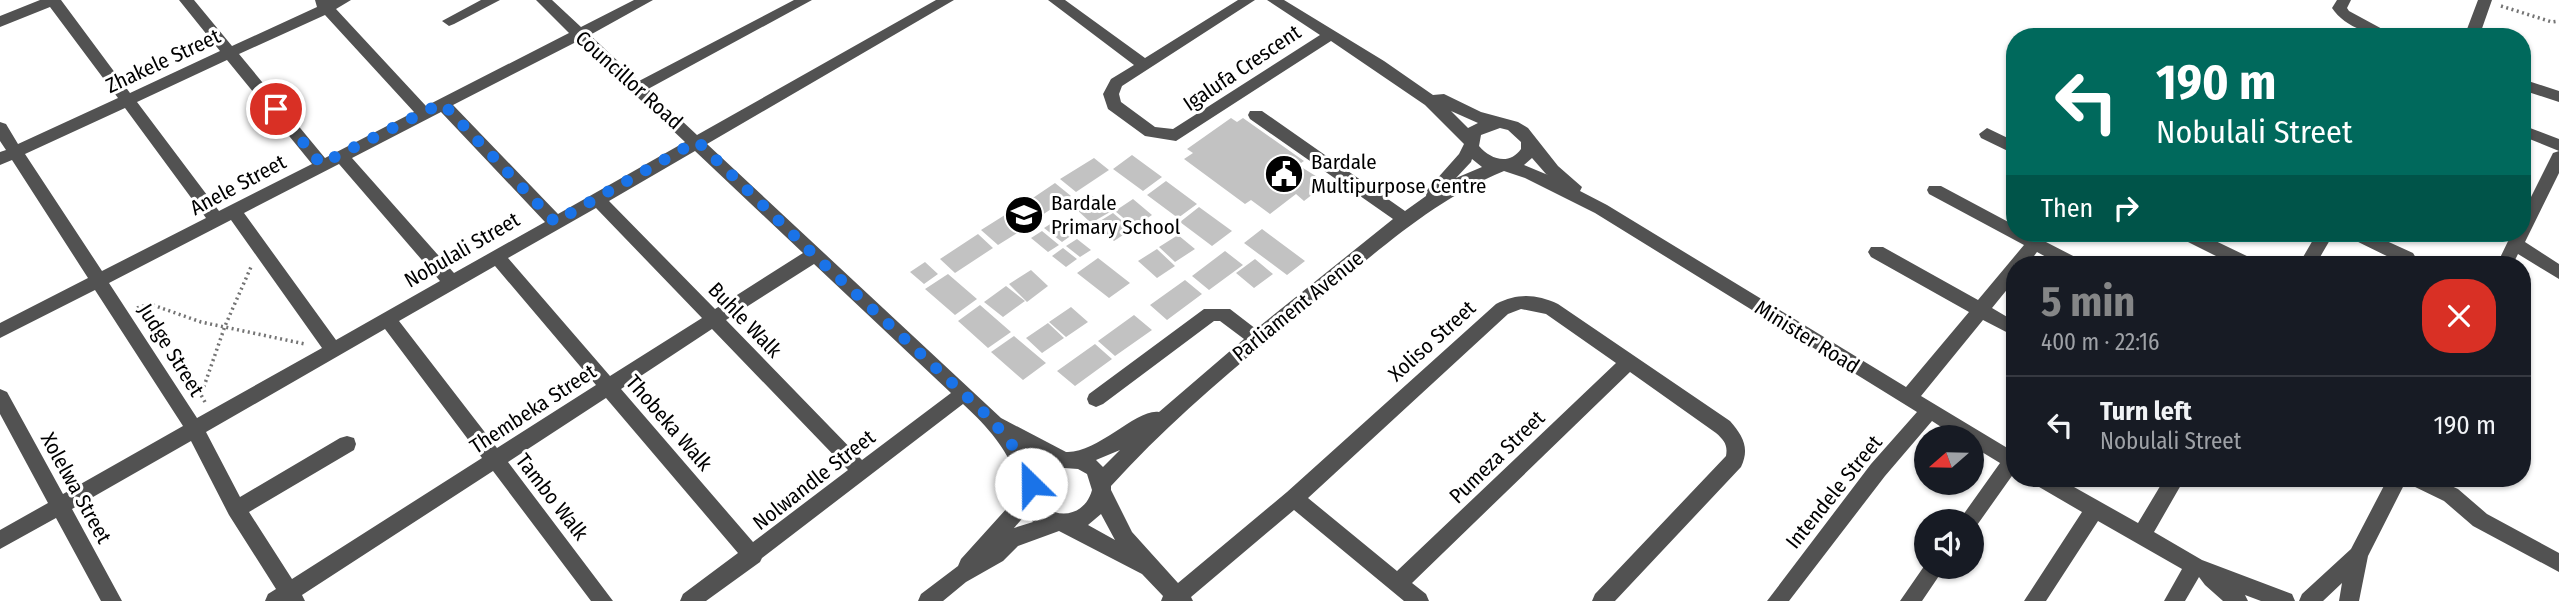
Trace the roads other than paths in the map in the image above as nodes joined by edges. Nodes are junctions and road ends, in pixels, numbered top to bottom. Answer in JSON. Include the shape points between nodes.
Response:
{"nodes":[{"id":1,"x":53,"y":0,"type":"edge"},
{"id":2,"x":186,"y":0,"type":"edge"},
{"id":3,"x":344,"y":0,"type":"edge"},
{"id":4,"x":493,"y":0,"type":"edge"},
{"id":5,"x":543,"y":0,"type":"edge"},
{"id":6,"x":646,"y":0,"type":"edge"},
{"id":7,"x":805,"y":0,"type":"edge"},
{"id":8,"x":947,"y":0,"type":"edge"},
{"id":9,"x":1055,"y":0,"type":"edge"},
{"id":10,"x":1248,"y":0,"type":"edge"},
{"id":11,"x":1274,"y":0,"type":"edge"},
{"id":12,"x":2344,"y":0,"type":"edge"},
{"id":13,"x":2485,"y":0,"type":"edge"},
{"id":14,"x":323,"y":4,"type":"edge"},
{"id":15,"x":780,"y":5,"type":"edge"},
{"id":16,"x":449,"y":21,"type":"dead end"},
{"id":17,"x":0,"y":22,"type":"edge"},
{"id":18,"x":2372,"y":28,"type":"edge"},
{"id":19,"x":2474,"y":28,"type":"edge"},
{"id":20,"x":578,"y":34,"type":"junction"},
{"id":21,"x":1329,"y":36,"type":"junction"},
{"id":22,"x":230,"y":53,"type":"junction"},
{"id":23,"x":1145,"y":65,"type":"junction"},
{"id":24,"x":1407,"y":84,"type":"junction"},
{"id":25,"x":2531,"y":87,"type":"edge"},
{"id":26,"x":638,"y":88,"type":"junction"},
{"id":27,"x":2559,"y":97,"type":"edge"},
{"id":28,"x":126,"y":101,"type":"junction"},
{"id":29,"x":442,"y":103,"type":"junction"},
{"id":30,"x":423,"y":112,"type":"junction"},
{"id":31,"x":1256,"y":115,"type":"dead end"},
{"id":32,"x":1495,"y":123,"type":"junction"},
{"id":33,"x":0,"y":128,"type":"edge"},
{"id":34,"x":1987,"y":134,"type":"dead end"},
{"id":35,"x":2531,"y":134,"type":"edge"},
{"id":36,"x":697,"y":141,"type":"junction"},
{"id":37,"x":1470,"y":144,"type":"junction"},
{"id":38,"x":2006,"y":144,"type":"edge"},
{"id":39,"x":1531,"y":145,"type":"junction"},
{"id":40,"x":2559,"y":145,"type":"edge"},
{"id":41,"x":8,"y":155,"type":"edge"},
{"id":42,"x":340,"y":155,"type":"junction"},
{"id":43,"x":2559,"y":157,"type":"edge"},
{"id":44,"x":321,"y":164,"type":"junction"},
{"id":45,"x":1504,"y":165,"type":"junction"},
{"id":46,"x":1935,"y":190,"type":"dead end"},
{"id":47,"x":597,"y":199,"type":"junction"},
{"id":48,"x":1421,"y":207,"type":"junction"},
{"id":49,"x":1601,"y":209,"type":"junction"},
{"id":50,"x":234,"y":212,"type":"junction"},
{"id":51,"x":2531,"y":212,"type":"edge"},
{"id":52,"x":1405,"y":219,"type":"junction"},
{"id":53,"x":216,"y":220,"type":"junction"},
{"id":54,"x":555,"y":222,"type":"junction"},
{"id":55,"x":2006,"y":223,"type":"edge"},
{"id":56,"x":2036,"y":242,"type":"edge"},
{"id":57,"x":2044,"y":242,"type":"edge"},
{"id":58,"x":2202,"y":242,"type":"edge"},
{"id":59,"x":2373,"y":242,"type":"edge"},
{"id":60,"x":2526,"y":242,"type":"edge"},
{"id":61,"x":1877,"y":253,"type":"dead end"},
{"id":62,"x":814,"y":255,"type":"junction"},
{"id":63,"x":496,"y":256,"type":"junction"},
{"id":64,"x":2024,"y":256,"type":"edge"},
{"id":65,"x":2063,"y":256,"type":"edge"},
{"id":66,"x":2231,"y":256,"type":"edge"},
{"id":67,"x":2403,"y":256,"type":"edge"},
{"id":68,"x":2559,"y":272,"type":"edge"},
{"id":69,"x":100,"y":280,"type":"junction"},
{"id":70,"x":2006,"y":280,"type":"edge"},
{"id":71,"x":452,"y":282,"type":"junction"},
{"id":72,"x":1982,"y":311,"type":"junction"},
{"id":73,"x":388,"y":320,"type":"junction"},
{"id":74,"x":714,"y":320,"type":"junction"},
{"id":75,"x":2006,"y":324,"type":"edge"},
{"id":76,"x":0,"y":331,"type":"edge"},
{"id":77,"x":1256,"y":339,"type":"junction"},
{"id":78,"x":334,"y":351,"type":"junction"},
{"id":79,"x":1628,"y":363,"type":"junction"},
{"id":80,"x":608,"y":388,"type":"junction"},
{"id":81,"x":963,"y":394,"type":"junction"},
{"id":82,"x":0,"y":397,"type":"edge"},
{"id":83,"x":1908,"y":398,"type":"junction"},
{"id":84,"x":1096,"y":400,"type":"dead end"},
{"id":85,"x":1177,"y":406,"type":"junction"},
{"id":86,"x":1929,"y":412,"type":"junction"},
{"id":87,"x":990,"y":418,"type":"junction"},
{"id":88,"x":195,"y":430,"type":"junction"},
{"id":89,"x":347,"y":444,"type":"dead end"},
{"id":90,"x":2006,"y":457,"type":"edge"},
{"id":91,"x":495,"y":460,"type":"junction"},
{"id":92,"x":1070,"y":460,"type":"junction"},
{"id":93,"x":2006,"y":470,"type":"edge"},
{"id":94,"x":862,"y":472,"type":"junction"},
{"id":95,"x":2057,"y":487,"type":"edge"},
{"id":96,"x":2170,"y":487,"type":"edge"},
{"id":97,"x":2393,"y":487,"type":"edge"},
{"id":98,"x":2435,"y":487,"type":"edge"},
{"id":99,"x":1103,"y":488,"type":"junction"},
{"id":100,"x":1030,"y":489,"type":"junction"},
{"id":101,"x":1294,"y":498,"type":"junction"},
{"id":102,"x":60,"y":506,"type":"junction"},
{"id":103,"x":236,"y":509,"type":"junction"},
{"id":104,"x":1978,"y":509,"type":"edge"},
{"id":105,"x":2095,"y":509,"type":"junction"},
{"id":106,"x":1062,"y":523,"type":"junction"},
{"id":107,"x":2141,"y":536,"type":"junction"},
{"id":108,"x":0,"y":540,"type":"edge"},
{"id":109,"x":2358,"y":555,"type":"junction"},
{"id":110,"x":753,"y":556,"type":"junction"},
{"id":111,"x":2559,"y":563,"type":"edge"},
{"id":112,"x":2195,"y":566,"type":"junction"},
{"id":113,"x":1151,"y":570,"type":"junction"},
{"id":114,"x":959,"y":576,"type":"junction"},
{"id":115,"x":1926,"y":579,"type":"edge"},
{"id":116,"x":1398,"y":583,"type":"junction"},
{"id":117,"x":286,"y":598,"type":"edge"},
{"id":118,"x":1177,"y":599,"type":"edge"},
{"id":119,"x":111,"y":601,"type":"edge"},
{"id":120,"x":603,"y":601,"type":"edge"},
{"id":121,"x":690,"y":601,"type":"edge"},
{"id":122,"x":928,"y":601,"type":"edge"},
{"id":123,"x":1419,"y":601,"type":"edge"},
{"id":124,"x":1602,"y":601,"type":"edge"},
{"id":125,"x":1777,"y":601,"type":"edge"},
{"id":126,"x":1910,"y":601,"type":"edge"},
{"id":127,"x":2034,"y":601,"type":"edge"},
{"id":128,"x":2174,"y":601,"type":"edge"},
{"id":129,"x":2238,"y":601,"type":"edge"},
{"id":130,"x":2285,"y":601,"type":"edge"},
{"id":131,"x":2309,"y":601,"type":"edge"},
{"id":132,"x":2349,"y":601,"type":"edge"}],
"edges":[{"from":1,"to":17,"type":"street"},
{"from":1,"to":28,"type":"street"},
{"from":2,"to":22,"type":"street"},
{"from":3,"to":14,"type":"street","name":"Zhakele Street"},
{"from":4,"to":16,"type":"street"},
{"from":5,"to":20,"type":"street","name":"Councillor Road"},
{"from":6,"to":20,"type":"street","name":"Anele Street"},
{"from":7,"to":15,"type":"street"},
{"from":8,"to":36,"type":"street","name":"Nobulali Street"},
{"from":9,"to":23,"type":"street"},
{"from":10,"to":23,"type":"street","name":"Igalufa Crescent"},
{"from":11,"to":21,"type":"street"},
{"from":12,"to":18,"type":"street","via":[[2339,8],[2344,14]]},
{"from":13,"to":19,"type":"street"},
{"from":14,"to":22,"type":"street","name":"Zhakele Street"},
{"from":14,"to":30,"type":"street"},
{"from":15,"to":26,"type":"street"},
{"from":20,"to":26,"type":"street","name":"Councillor Road"},
{"from":20,"to":29,"type":"street","name":"Anele Street"},
{"from":21,"to":23,"type":"street","name":"Igalufa Crescent","via":[[1177,135],[1152,132],[1114,105],[1116,83]]},
{"from":21,"to":24,"type":"street"},
{"from":22,"to":28,"type":"street","name":"Zhakele Street"},
{"from":22,"to":44,"type":"street"},
{"from":24,"to":32,"type":"street"},
{"from":24,"to":37,"type":"street","via":[[1451,119]]},
{"from":25,"to":27,"type":"street"},
{"from":26,"to":36,"type":"street","name":"Councillor Road"},
{"from":28,"to":41,"type":"street","name":"Zhakele Street"},
{"from":28,"to":53,"type":"street"},
{"from":29,"to":30,"type":"street","name":"Anele Street"},
{"from":29,"to":54,"type":"street"},
{"from":30,"to":42,"type":"street","name":"Anele Street"},
{"from":31,"to":52,"type":"street"},
{"from":32,"to":37,"type":"street","via":[[1478,128]]},
{"from":32,"to":39,"type":"street","via":[[1522,131]]},
{"from":33,"to":41,"type":"street","name":"Judge Street"},
{"from":34,"to":38,"type":"street"},
{"from":35,"to":40,"type":"street"},
{"from":36,"to":47,"type":"street","name":"Nobulali Street"},
{"from":36,"to":62,"type":"street","name":"Councillor Road"},
{"from":37,"to":45,"type":"street","via":[[1481,159]]},
{"from":37,"to":48,"type":"street","name":"Parliament Avenue","via":[[1465,158]]},
{"from":39,"to":45,"type":"street","via":[[1525,158]]},
{"from":39,"to":49,"type":"street","name":"Minister Road","via":[[1552,170]]},
{"from":41,"to":69,"type":"street","name":"Judge Street"},
{"from":42,"to":44,"type":"street","name":"Anele Street"},
{"from":42,"to":71,"type":"street"},
{"from":43,"to":51,"type":"street"},
{"from":44,"to":50,"type":"street","name":"Anele Street"},
{"from":45,"to":48,"type":"street","name":"Parliament Avenue","via":[[1466,179]]},
{"from":45,"to":49,"type":"street","name":"Minister Road"},
{"from":46,"to":55,"type":"street"},
{"from":47,"to":54,"type":"street","name":"Nobulali Street"},
{"from":47,"to":74,"type":"street","name":"Buhle Walk"},
{"from":48,"to":52,"type":"street","name":"Parliament Avenue"},
{"from":49,"to":83,"type":"street","name":"Minister Road"},
{"from":50,"to":53,"type":"street","name":"Anele Street"},
{"from":50,"to":78,"type":"street"},
{"from":52,"to":77,"type":"street","name":"Parliament Avenue"},
{"from":53,"to":69,"type":"street","name":"Anele Street"},
{"from":54,"to":63,"type":"street","name":"Nobulali Street"},
{"from":56,"to":64,"type":"street"},
{"from":57,"to":65,"type":"street"},
{"from":58,"to":66,"type":"street"},
{"from":59,"to":67,"type":"street"},
{"from":60,"to":68,"type":"street"},
{"from":61,"to":72,"type":"street"},
{"from":62,"to":74,"type":"street","name":"Thembeka Street"},
{"from":62,"to":81,"type":"street","name":"Councillor Road"},
{"from":63,"to":71,"type":"street","name":"Nobulali Street"},
{"from":63,"to":80,"type":"street","name":"Thobeka Walk"},
{"from":69,"to":76,"type":"street","name":"Anele Street"},
{"from":69,"to":88,"type":"street","name":"Judge Street"},
{"from":70,"to":72,"type":"street"},
{"from":71,"to":73,"type":"street","name":"Nobulali Street"},
{"from":72,"to":75,"type":"street"},
{"from":72,"to":83,"type":"street"},
{"from":73,"to":78,"type":"street","name":"Nobulali Street"},
{"from":73,"to":91,"type":"street","name":"Tambo Walk"},
{"from":74,"to":80,"type":"street","name":"Thembeka Street"},
{"from":74,"to":94,"type":"street","name":"Buhle Walk"},
{"from":77,"to":84,"type":"street","via":[[1223,314],[1210,314]]},
{"from":77,"to":85,"type":"street","name":"Parliament Avenue"},
{"from":78,"to":88,"type":"street","name":"Nobulali Street"},
{"from":79,"to":101,"type":"street","name":"Xoliso Street","via":[[1552,309],[1538,303],[1512,303]]},
{"from":79,"to":116,"type":"street","name":"Pumeza Street"},
{"from":79,"to":124,"type":"street","name":"Xoliso Street","via":[[1723,427],[1737,448],[1734,461]]},
{"from":80,"to":91,"type":"street","name":"Thembeka Street"},
{"from":80,"to":110,"type":"street","name":"Thobeka Walk"},
{"from":81,"to":87,"type":"street","name":"Councillor Road"},
{"from":81,"to":94,"type":"street","name":"Nolwandle Street"},
{"from":82,"to":102,"type":"street","name":"Xolelwa Street"},
{"from":83,"to":86,"type":"street","name":"Minister Road"},
{"from":85,"to":92,"type":"street","name":"Parliament Avenue","via":[[1110,446]]},
{"from":85,"to":99,"type":"street","name":"Parliament Avenue"},
{"from":86,"to":90,"type":"street","name":"Minister Road"},
{"from":86,"to":125,"type":"street","name":"Intendele Street"},
{"from":87,"to":92,"type":"street","name":"Councillor Road"},
{"from":87,"to":100,"type":"street","name":"Councillor Road","via":[[1017,451]]},
{"from":88,"to":102,"type":"street","name":"Nobulali Street"},
{"from":88,"to":103,"type":"street","name":"Judge Street"},
{"from":89,"to":103,"type":"street"},
{"from":91,"to":117,"type":"street","name":"Thembeka Street"},
{"from":91,"to":120,"type":"street","name":"Tambo Walk"},
{"from":92,"to":99,"type":"street","via":[[1093,468]]},
{"from":92,"to":100,"type":"street","via":[[1043,468]]},
{"from":93,"to":104,"type":"street"},
{"from":94,"to":110,"type":"street","name":"Nolwandle Street"},
{"from":95,"to":105,"type":"street"},
{"from":96,"to":107,"type":"street"},
{"from":97,"to":109,"type":"street"},
{"from":98,"to":111,"type":"street","via":[[2480,520]]},
{"from":99,"to":106,"type":"street","via":[[1100,502],[1086,516]]},
{"from":99,"to":113,"type":"street","via":[[1118,530]]},
{"from":100,"to":106,"type":"street","via":[[1038,513]]},
{"from":100,"to":114,"type":"street","via":[[1015,515]]},
{"from":101,"to":116,"type":"street"},
{"from":101,"to":118,"type":"street","name":"Xoliso Street"},
{"from":102,"to":108,"type":"street","name":"Nobulali Street"},
{"from":102,"to":119,"type":"street","name":"Xolelwa Street"},
{"from":103,"to":117,"type":"street","name":"Judge Street"},
{"from":105,"to":107,"type":"street"},
{"from":105,"to":127,"type":"street"},
{"from":106,"to":113,"type":"street"},
{"from":106,"to":114,"type":"street","via":[[1022,534]]},
{"from":107,"to":112,"type":"street"},
{"from":109,"to":131,"type":"street"},
{"from":109,"to":132,"type":"street"},
{"from":110,"to":121,"type":"street","name":"Nolwandle Street"},
{"from":112,"to":128,"type":"street"},
{"from":112,"to":129,"type":"street"},
{"from":112,"to":130,"type":"street"},
{"from":113,"to":118,"type":"street"},
{"from":114,"to":122,"type":"street"},
{"from":115,"to":126,"type":"street"},
{"from":116,"to":123,"type":"street"}]}
